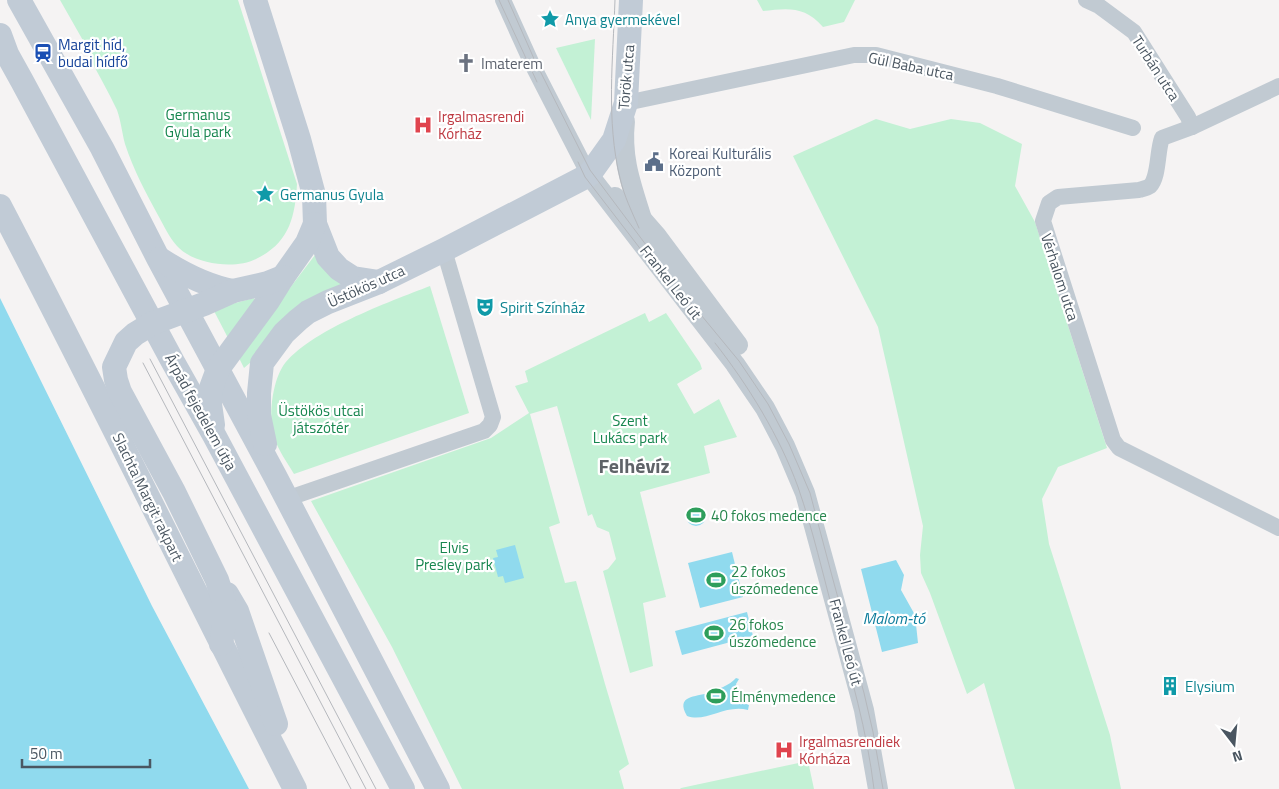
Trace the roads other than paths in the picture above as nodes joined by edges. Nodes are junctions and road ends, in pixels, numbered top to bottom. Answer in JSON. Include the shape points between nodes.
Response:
{"nodes":[{"id":1,"x":19,"y":0,"type":"edge"},
{"id":2,"x":255,"y":0,"type":"edge"},
{"id":3,"x":503,"y":0,"type":"edge"},
{"id":4,"x":631,"y":0,"type":"edge"},
{"id":5,"x":1086,"y":0,"type":"edge"},
{"id":6,"x":0,"y":35,"type":"edge"},
{"id":7,"x":1279,"y":86,"type":"edge"},
{"id":8,"x":626,"y":104,"type":"junction"},
{"id":9,"x":1192,"y":127,"type":"junction"},
{"id":10,"x":1133,"y":128,"type":"dead end"},
{"id":11,"x":589,"y":175,"type":"junction"},
{"id":12,"x":0,"y":206,"type":"edge"},
{"id":13,"x":642,"y":219,"type":"junction"},
{"id":14,"x":315,"y":224,"type":"junction"},
{"id":15,"x":444,"y":250,"type":"junction"},
{"id":16,"x":158,"y":258,"type":"junction"},
{"id":17,"x":283,"y":277,"type":"junction"},
{"id":18,"x":379,"y":282,"type":"junction"},
{"id":19,"x":233,"y":291,"type":"junction"},
{"id":20,"x":187,"y":310,"type":"junction"},
{"id":21,"x":153,"y":324,"type":"junction"},
{"id":22,"x":173,"y":362,"type":"junction"},
{"id":23,"x":262,"y":364,"type":"junction"},
{"id":24,"x":218,"y":381,"type":"junction"},
{"id":25,"x":753,"y":389,"type":"junction"},
{"id":26,"x":214,"y":435,"type":"junction"},
{"id":27,"x":275,"y":476,"type":"junction"},
{"id":28,"x":286,"y":499,"type":"junction"},
{"id":29,"x":1279,"y":528,"type":"edge"},
{"id":30,"x":217,"y":580,"type":"junction"},
{"id":31,"x":221,"y":644,"type":"junction"},
{"id":32,"x":296,"y":789,"type":"edge"},
{"id":33,"x":403,"y":789,"type":"edge"},
{"id":34,"x":438,"y":789,"type":"edge"},
{"id":35,"x":878,"y":789,"type":"edge"}],
"edges":[{"from":1,"to":16,"type":"main road","via":[[102,148]]},
{"from":2,"to":14,"type":"main road","via":[[299,139],[314,195]]},
{"from":3,"to":11,"type":"street","name":"Frankel Leó út"},
{"from":4,"to":8,"type":"main road","name":"Török utca"},
{"from":5,"to":9,"type":"street","name":"Turbán utca","via":[[1134,32]]},
{"from":6,"to":21,"type":"main road","name":"Árpád fejedelem útja","via":[[7,54]]},
{"from":7,"to":9,"type":"street","name":"Vérhalom utca"},
{"from":8,"to":10,"type":"street","name":"Gül Baba utca","via":[[854,55],[876,55],[997,86]]},
{"from":8,"to":11,"type":"main road","name":"Török utca","via":[[614,140]]},
{"from":8,"to":13,"type":"street","name":"Frankel Leó út","via":[[625,163]]},
{"from":9,"to":29,"type":"street","name":"Vérhalom utca","via":[[1162,138],[1155,178],[1149,186],[1139,190],[1058,197],[1048,203],[1043,221],[1113,440],[1119,448]]},
{"from":11,"to":13,"type":"street","name":"Frankel Leó út"},
{"from":11,"to":15,"type":"main road","name":"Üstökös utca"},
{"from":11,"to":25,"type":"street","name":"Frankel Leó út"},
{"from":12,"to":31,"type":"main road","name":"Slachta Margit rakpart"},
{"from":13,"to":25,"type":"street","name":"Frankel Leó út","via":[[746,356]]},
{"from":14,"to":17,"type":"main road","via":[[307,243]]},
{"from":14,"to":18,"type":"main road","via":[[328,257],[340,269],[353,278]]},
{"from":15,"to":18,"type":"main road","name":"Üstökös utca"},
{"from":15,"to":28,"type":"street","via":[[493,417],[490,425],[484,431]]},
{"from":16,"to":19,"type":"main road","via":[[198,281]]},
{"from":16,"to":20,"type":"main road"},
{"from":17,"to":19,"type":"main road"},
{"from":17,"to":24,"type":"main road"},
{"from":18,"to":23,"type":"main road","name":"Üstökös utca","via":[[308,312],[284,333]]},
{"from":19,"to":20,"type":"main road"},
{"from":20,"to":21,"type":"main road"},
{"from":20,"to":24,"type":"main road"},
{"from":21,"to":22,"type":"main road","name":"Árpád fejedelem útja"},
{"from":21,"to":30,"type":"main road","via":[[126,342],[114,367],[116,380]]},
{"from":22,"to":24,"type":"main road","via":[[202,384]]},
{"from":22,"to":26,"type":"main road","name":"Árpád fejedelem útja"},
{"from":23,"to":24,"type":"main road","via":[[252,372]]},
{"from":23,"to":27,"type":"main road","name":"Üstökös utca","via":[[259,415]]},
{"from":24,"to":26,"type":"main road","via":[[210,404]]},
{"from":24,"to":27,"type":"main road"},
{"from":25,"to":35,"type":"street","name":"Frankel Leó út","via":[[785,446],[805,494],[864,710]]},
{"from":26,"to":33,"type":"main road","name":"Árpád fejedelem útja"},
{"from":27,"to":28,"type":"main road"},
{"from":28,"to":34,"type":"main road"},
{"from":30,"to":31,"type":"main road","via":[[224,602]]},
{"from":30,"to":32,"type":"main road","via":[[236,611]]},
{"from":31,"to":32,"type":"main road","name":"Slachta Margit rakpart"}]}
